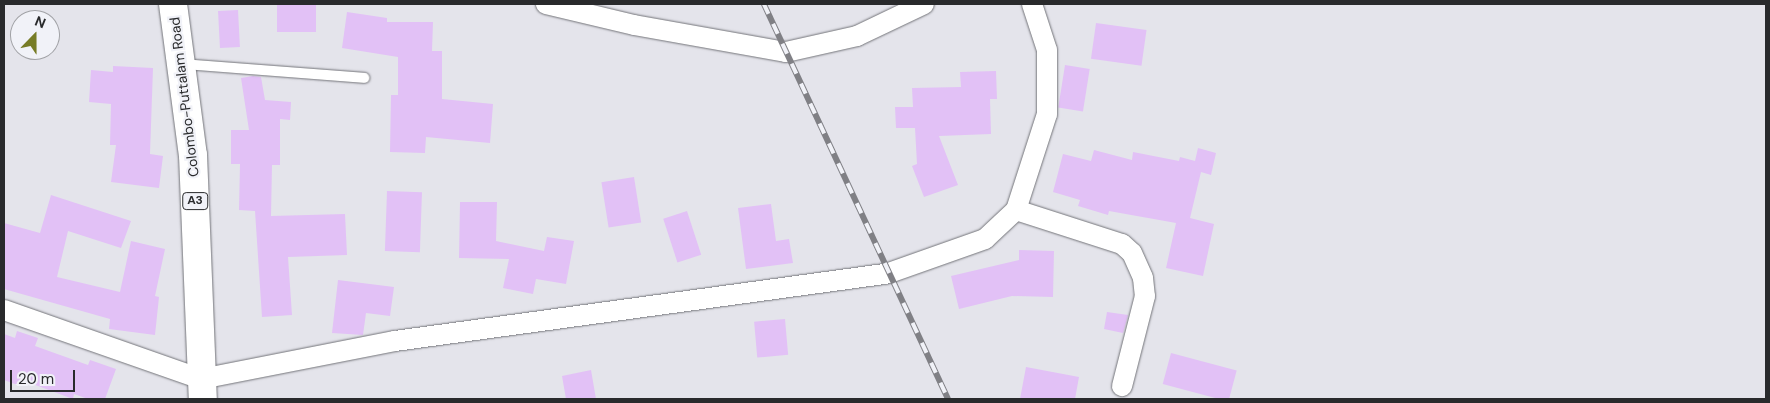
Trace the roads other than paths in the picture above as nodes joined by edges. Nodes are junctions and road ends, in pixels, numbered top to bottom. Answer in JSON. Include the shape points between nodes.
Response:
{"nodes":[{"id":1,"x":173,"y":4,"type":"edge"},
{"id":2,"x":546,"y":4,"type":"edge"},
{"id":3,"x":924,"y":4,"type":"edge"},
{"id":4,"x":1032,"y":4,"type":"edge"},
{"id":5,"x":181,"y":64,"type":"junction"},
{"id":6,"x":364,"y":78,"type":"dead end"},
{"id":7,"x":1016,"y":210,"type":"junction"},
{"id":8,"x":4,"y":310,"type":"edge"},
{"id":9,"x":1122,"y":386,"type":"dead end"},
{"id":10,"x":202,"y":389,"type":"edge"}],
"edges":[{"from":1,"to":5,"type":"highway","name":"Colombo-Puttalam Road","number":"A3"},
{"from":2,"to":3,"type":"street","via":[[634,25],[786,52],[857,36]]},
{"from":4,"to":7,"type":"street","via":[[1047,50],[1047,114]]},
{"from":5,"to":6,"type":"lane"},
{"from":5,"to":10,"type":"highway","name":"Colombo-Puttalam Road","number":"A3","via":[[193,154]]},
{"from":7,"to":9,"type":"street","via":[[1122,244],[1132,253],[1143,278],[1145,296]]},
{"from":7,"to":10,"type":"street","via":[[985,239],[889,273],[395,341]]},
{"from":8,"to":10,"type":"street"}]}
